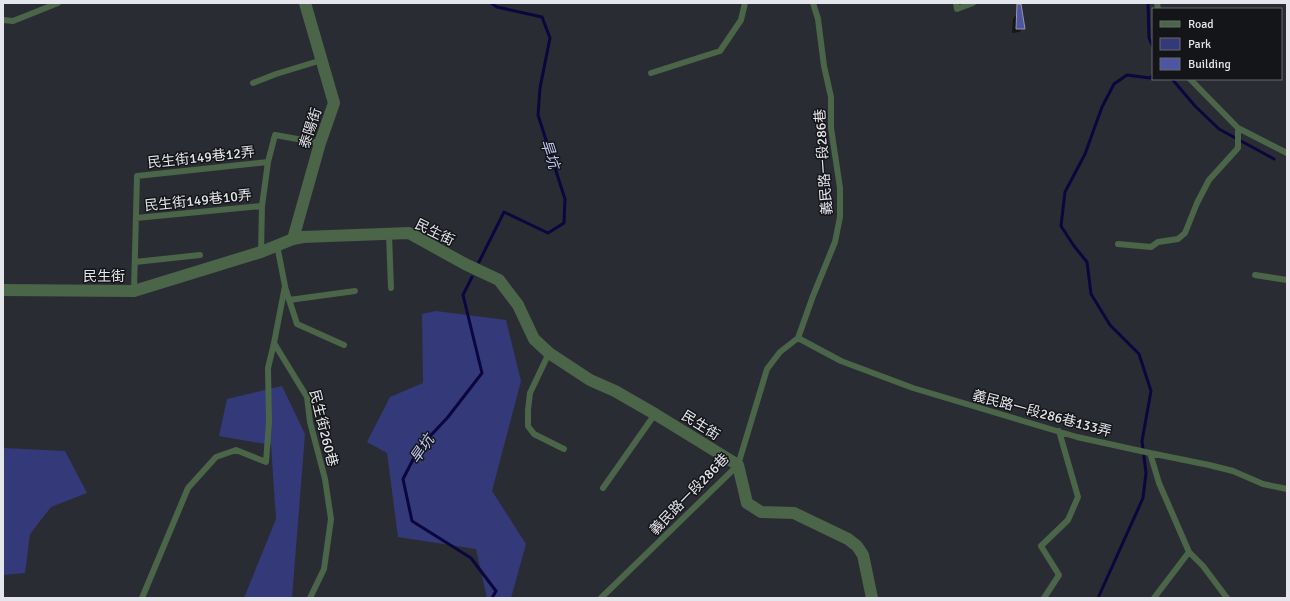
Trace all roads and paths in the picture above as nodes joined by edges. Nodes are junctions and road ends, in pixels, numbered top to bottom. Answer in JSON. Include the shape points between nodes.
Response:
{"nodes":[{"id":1,"x":58,"y":3,"type":"edge"},
{"id":2,"x":305,"y":3,"type":"edge"},
{"id":3,"x":745,"y":3,"type":"edge"},
{"id":4,"x":813,"y":3,"type":"edge"},
{"id":5,"x":956,"y":3,"type":"edge"},
{"id":6,"x":973,"y":3,"type":"edge"},
{"id":7,"x":3,"y":20,"type":"edge"},
{"id":8,"x":322,"y":60,"type":"junction"},
{"id":9,"x":651,"y":73,"type":"dead end"},
{"id":10,"x":1191,"y":80,"type":"edge"},
{"id":11,"x":253,"y":83,"type":"dead end"},
{"id":12,"x":1238,"y":128,"type":"junction"},
{"id":13,"x":320,"y":144,"type":"junction"},
{"id":14,"x":1287,"y":153,"type":"edge"},
{"id":15,"x":268,"y":162,"type":"junction"},
{"id":16,"x":262,"y":206,"type":"junction"},
{"id":17,"x":136,"y":218,"type":"junction"},
{"id":18,"x":388,"y":234,"type":"junction"},
{"id":19,"x":293,"y":239,"type":"junction"},
{"id":20,"x":1118,"y":244,"type":"dead end"},
{"id":21,"x":277,"y":245,"type":"junction"},
{"id":22,"x":261,"y":252,"type":"junction"},
{"id":23,"x":200,"y":254,"type":"dead end"},
{"id":24,"x":135,"y":262,"type":"junction"},
{"id":25,"x":1255,"y":275,"type":"dead end"},
{"id":26,"x":1287,"y":280,"type":"edge"},
{"id":27,"x":285,"y":286,"type":"junction"},
{"id":28,"x":390,"y":288,"type":"dead end"},
{"id":29,"x":3,"y":290,"type":"edge"},
{"id":30,"x":134,"y":291,"type":"junction"},
{"id":31,"x":355,"y":291,"type":"dead end"},
{"id":32,"x":289,"y":300,"type":"junction"},
{"id":33,"x":798,"y":338,"type":"junction"},
{"id":34,"x":274,"y":343,"type":"junction"},
{"id":35,"x":344,"y":345,"type":"dead end"},
{"id":36,"x":549,"y":353,"type":"junction"},
{"id":37,"x":655,"y":414,"type":"junction"},
{"id":38,"x":1059,"y":431,"type":"junction"},
{"id":39,"x":564,"y":449,"type":"dead end"},
{"id":40,"x":1149,"y":453,"type":"junction"},
{"id":41,"x":738,"y":465,"type":"junction"},
{"id":42,"x":603,"y":488,"type":"dead end"},
{"id":43,"x":1287,"y":489,"type":"edge"},
{"id":44,"x":1189,"y":552,"type":"junction"},
{"id":45,"x":142,"y":598,"type":"edge"},
{"id":46,"x":310,"y":598,"type":"edge"},
{"id":47,"x":601,"y":598,"type":"edge"},
{"id":48,"x":872,"y":598,"type":"edge"},
{"id":49,"x":1044,"y":598,"type":"edge"},
{"id":50,"x":1154,"y":598,"type":"edge"},
{"id":51,"x":1227,"y":598,"type":"edge"}],
"edges":[{"from":1,"to":7,"type":"lane","via":[[13,21]]},
{"from":2,"to":8,"type":"street","name":"泰陽街"},
{"from":3,"to":9,"type":"lane","via":[[740,20],[720,51]]},
{"from":4,"to":33,"type":"lane","name":"義民路一段286巷","via":[[831,97],[831,128],[840,188],[840,217],[835,242]]},
{"from":5,"to":6,"type":"lane","via":[[957,9]]},
{"from":8,"to":11,"type":"lane"},
{"from":8,"to":13,"type":"street","name":"泰陽街","via":[[334,103]]},
{"from":10,"to":12,"type":"lane"},
{"from":12,"to":14,"type":"lane"},
{"from":12,"to":20,"type":"lane","via":[[1238,148],[1209,180],[1185,233],[1178,239],[1158,242],[1151,247]]},
{"from":13,"to":15,"type":"lane","via":[[275,135]]},
{"from":13,"to":19,"type":"street","name":"泰陽街"},
{"from":15,"to":16,"type":"lane"},
{"from":15,"to":17,"type":"lane","name":"民生街149巷12弄","via":[[137,176]]},
{"from":16,"to":17,"type":"lane","name":"民生街149巷10弄"},
{"from":16,"to":22,"type":"lane"},
{"from":17,"to":24,"type":"lane"},
{"from":18,"to":19,"type":"street","name":"民生街"},
{"from":18,"to":28,"type":"lane"},
{"from":18,"to":36,"type":"street","name":"民生街","via":[[409,233],[499,280],[518,305],[534,339]]},
{"from":19,"to":21,"type":"street","name":"民生街"},
{"from":21,"to":22,"type":"street","name":"民生街"},
{"from":21,"to":27,"type":"lane"},
{"from":22,"to":30,"type":"street","name":"民生街"},
{"from":23,"to":24,"type":"lane"},
{"from":24,"to":30,"type":"lane"},
{"from":25,"to":26,"type":"lane"},
{"from":27,"to":32,"type":"lane"},
{"from":27,"to":34,"type":"lane"},
{"from":29,"to":30,"type":"street","name":"民生街"},
{"from":31,"to":32,"type":"lane"},
{"from":32,"to":35,"type":"lane","via":[[297,324]]},
{"from":33,"to":38,"type":"lane","name":"義民路一段286巷133弄","via":[[841,361],[913,388]]},
{"from":33,"to":41,"type":"lane","name":"義民路一段286巷","via":[[780,352],[768,369]]},
{"from":34,"to":45,"type":"lane","via":[[268,368],[269,422],[266,462],[236,450],[216,457],[211,462],[188,488]]},
{"from":34,"to":46,"type":"lane","name":"民生街260巷","via":[[307,397],[331,519],[324,569]]},
{"from":36,"to":37,"type":"street","name":"民生街","via":[[590,380]]},
{"from":36,"to":39,"type":"lane","via":[[530,393],[528,426],[534,434]]},
{"from":37,"to":41,"type":"street","name":"民生街"},
{"from":37,"to":42,"type":"lane"},
{"from":38,"to":40,"type":"lane","name":"義民路一段286巷133弄"},
{"from":38,"to":49,"type":"lane","via":[[1078,497],[1068,520],[1041,546],[1059,575]]},
{"from":40,"to":43,"type":"lane","name":"義民路一段286巷133弄","via":[[1215,466],[1263,484]]},
{"from":40,"to":44,"type":"lane"},
{"from":41,"to":47,"type":"lane","name":"義民路一段286巷"},
{"from":41,"to":48,"type":"street","via":[[747,503],[761,512],[794,513],[848,539],[857,546],[863,555]]},
{"from":44,"to":50,"type":"lane"},
{"from":44,"to":51,"type":"lane"}]}
